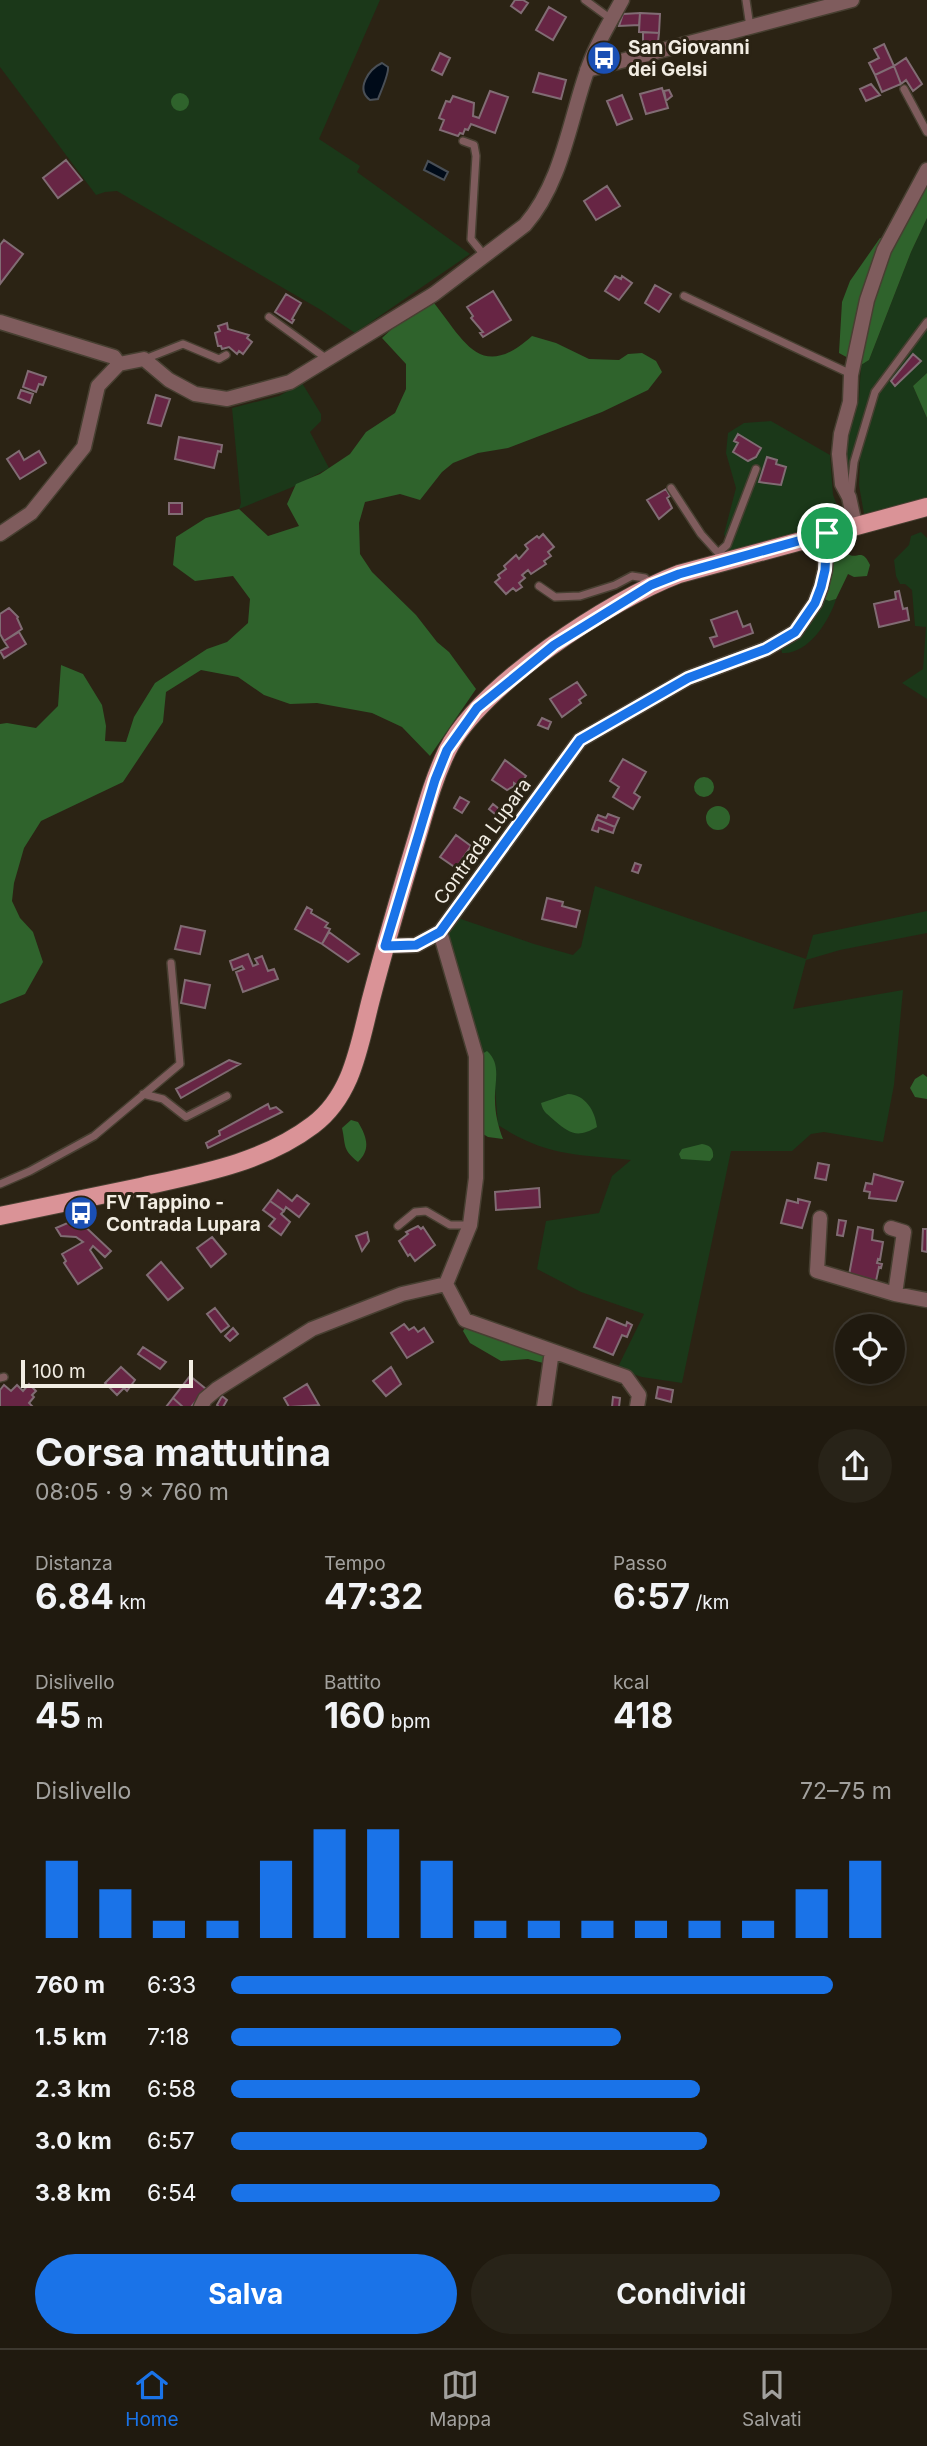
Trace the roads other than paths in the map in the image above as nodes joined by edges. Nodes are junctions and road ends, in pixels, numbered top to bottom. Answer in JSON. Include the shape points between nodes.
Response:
{"nodes":[{"id":1,"x":585,"y":0,"type":"edge"},
{"id":2,"x":622,"y":0,"type":"edge"},
{"id":3,"x":746,"y":0,"type":"edge"},
{"id":4,"x":852,"y":0,"type":"edge"},
{"id":5,"x":612,"y":19,"type":"junction"},
{"id":6,"x":750,"y":27,"type":"junction"},
{"id":7,"x":587,"y":70,"type":"junction"},
{"id":8,"x":904,"y":89,"type":"dead end"},
{"id":9,"x":927,"y":132,"type":"edge"},
{"id":10,"x":463,"y":141,"type":"dead end"},
{"id":11,"x":927,"y":170,"type":"edge"},
{"id":12,"x":485,"y":255,"type":"junction"},
{"id":13,"x":684,"y":296,"type":"dead end"},
{"id":14,"x":269,"y":317,"type":"dead end"},
{"id":15,"x":0,"y":322,"type":"edge"},
{"id":16,"x":927,"y":322,"type":"edge"},
{"id":17,"x":226,"y":355,"type":"dead end"},
{"id":18,"x":144,"y":359,"type":"junction"},
{"id":19,"x":328,"y":360,"type":"junction"},
{"id":20,"x":119,"y":364,"type":"junction"},
{"id":21,"x":851,"y":375,"type":"junction"},
{"id":22,"x":756,"y":469,"type":"dead end"},
{"id":23,"x":671,"y":488,"type":"dead end"},
{"id":24,"x":849,"y":497,"type":"junction"},
{"id":25,"x":927,"y":507,"type":"edge"},
{"id":26,"x":855,"y":525,"type":"junction"},
{"id":27,"x":827,"y":533,"type":"junction"},
{"id":28,"x":0,"y":534,"type":"edge"},
{"id":29,"x":721,"y":557,"type":"junction"},
{"id":30,"x":651,"y":585,"type":"junction"},
{"id":31,"x":539,"y":586,"type":"dead end"},
{"id":32,"x":440,"y":932,"type":"junction"},
{"id":33,"x":385,"y":946,"type":"junction"},
{"id":34,"x":171,"y":962,"type":"dead end"},
{"id":35,"x":143,"y":1094,"type":"junction"},
{"id":36,"x":228,"y":1096,"type":"dead end"},
{"id":37,"x":0,"y":1184,"type":"edge"},
{"id":38,"x":0,"y":1216,"type":"edge"},
{"id":39,"x":820,"y":1218,"type":"dead end"},
{"id":40,"x":470,"y":1224,"type":"junction"},
{"id":41,"x":398,"y":1226,"type":"dead end"},
{"id":42,"x":891,"y":1228,"type":"dead end"},
{"id":43,"x":446,"y":1284,"type":"junction"},
{"id":44,"x":895,"y":1294,"type":"junction"},
{"id":45,"x":927,"y":1300,"type":"edge"},
{"id":46,"x":552,"y":1351,"type":"junction"},
{"id":47,"x":201,"y":1406,"type":"edge"},
{"id":48,"x":544,"y":1406,"type":"edge"},
{"id":49,"x":637,"y":1406,"type":"edge"}],
"edges":[{"from":1,"to":5,"type":"lane"},
{"from":2,"to":5,"type":"street"},
{"from":3,"to":6,"type":"lane"},
{"from":4,"to":6,"type":"street"},
{"from":5,"to":7,"type":"street"},
{"from":6,"to":7,"type":"street"},
{"from":7,"to":12,"type":"street","via":[[542,202],[525,225]]},
{"from":8,"to":9,"type":"lane"},
{"from":10,"to":12,"type":"lane","via":[[474,145],[476,156],[471,239]]},
{"from":11,"to":21,"type":"street","via":[[884,250],[867,300]]},
{"from":12,"to":19,"type":"street","via":[[434,294]]},
{"from":13,"to":21,"type":"lane"},
{"from":14,"to":19,"type":"lane"},
{"from":15,"to":20,"type":"street","via":[[114,357]]},
{"from":16,"to":24,"type":"lane","via":[[875,392],[853,462]]},
{"from":17,"to":18,"type":"lane","via":[[219,359],[183,344]]},
{"from":18,"to":19,"type":"street","via":[[195,394],[228,399],[290,382]]},
{"from":18,"to":20,"type":"street"},
{"from":20,"to":28,"type":"street","via":[[98,386],[84,447],[31,513]]},
{"from":21,"to":24,"type":"street","via":[[839,454],[842,484]]},
{"from":22,"to":29,"type":"lane"},
{"from":23,"to":29,"type":"lane"},
{"from":24,"to":26,"type":"street"},
{"from":25,"to":26,"type":"main road"},
{"from":26,"to":27,"type":"main road"},
{"from":27,"to":29,"type":"main road"},
{"from":27,"to":32,"type":"street","name":"Contrada Lupara","via":[[821,587],[795,632],[766,649],[688,678],[580,740]]},
{"from":29,"to":30,"type":"main road"},
{"from":30,"to":31,"type":"lane","via":[[645,578],[632,576],[580,596],[555,597]]},
{"from":30,"to":33,"type":"main road","via":[[554,645],[477,708],[461,729],[435,780]]},
{"from":32,"to":33,"type":"street","via":[[416,945]]},
{"from":32,"to":40,"type":"street","name":"Contrada Lupara","via":[[476,1056],[476,1178]]},
{"from":33,"to":38,"type":"main road","via":[[351,1079],[330,1108],[299,1135],[214,1170]]},
{"from":34,"to":35,"type":"lane","via":[[180,1064]]},
{"from":35,"to":36,"type":"lane","via":[[163,1099],[186,1117]]},
{"from":35,"to":37,"type":"lane","via":[[94,1136]]},
{"from":39,"to":44,"type":"street","via":[[817,1271]]},
{"from":40,"to":41,"type":"lane","via":[[450,1225],[426,1211],[415,1212]]},
{"from":40,"to":43,"type":"street","name":"Contrada Lupara"},
{"from":42,"to":44,"type":"street","via":[[904,1232]]},
{"from":43,"to":46,"type":"street","via":[[465,1320]]},
{"from":43,"to":47,"type":"street","via":[[402,1294],[312,1329],[218,1389]]},
{"from":44,"to":45,"type":"street"},
{"from":46,"to":48,"type":"street"},
{"from":46,"to":49,"type":"street","via":[[626,1377],[639,1395]]}]}
